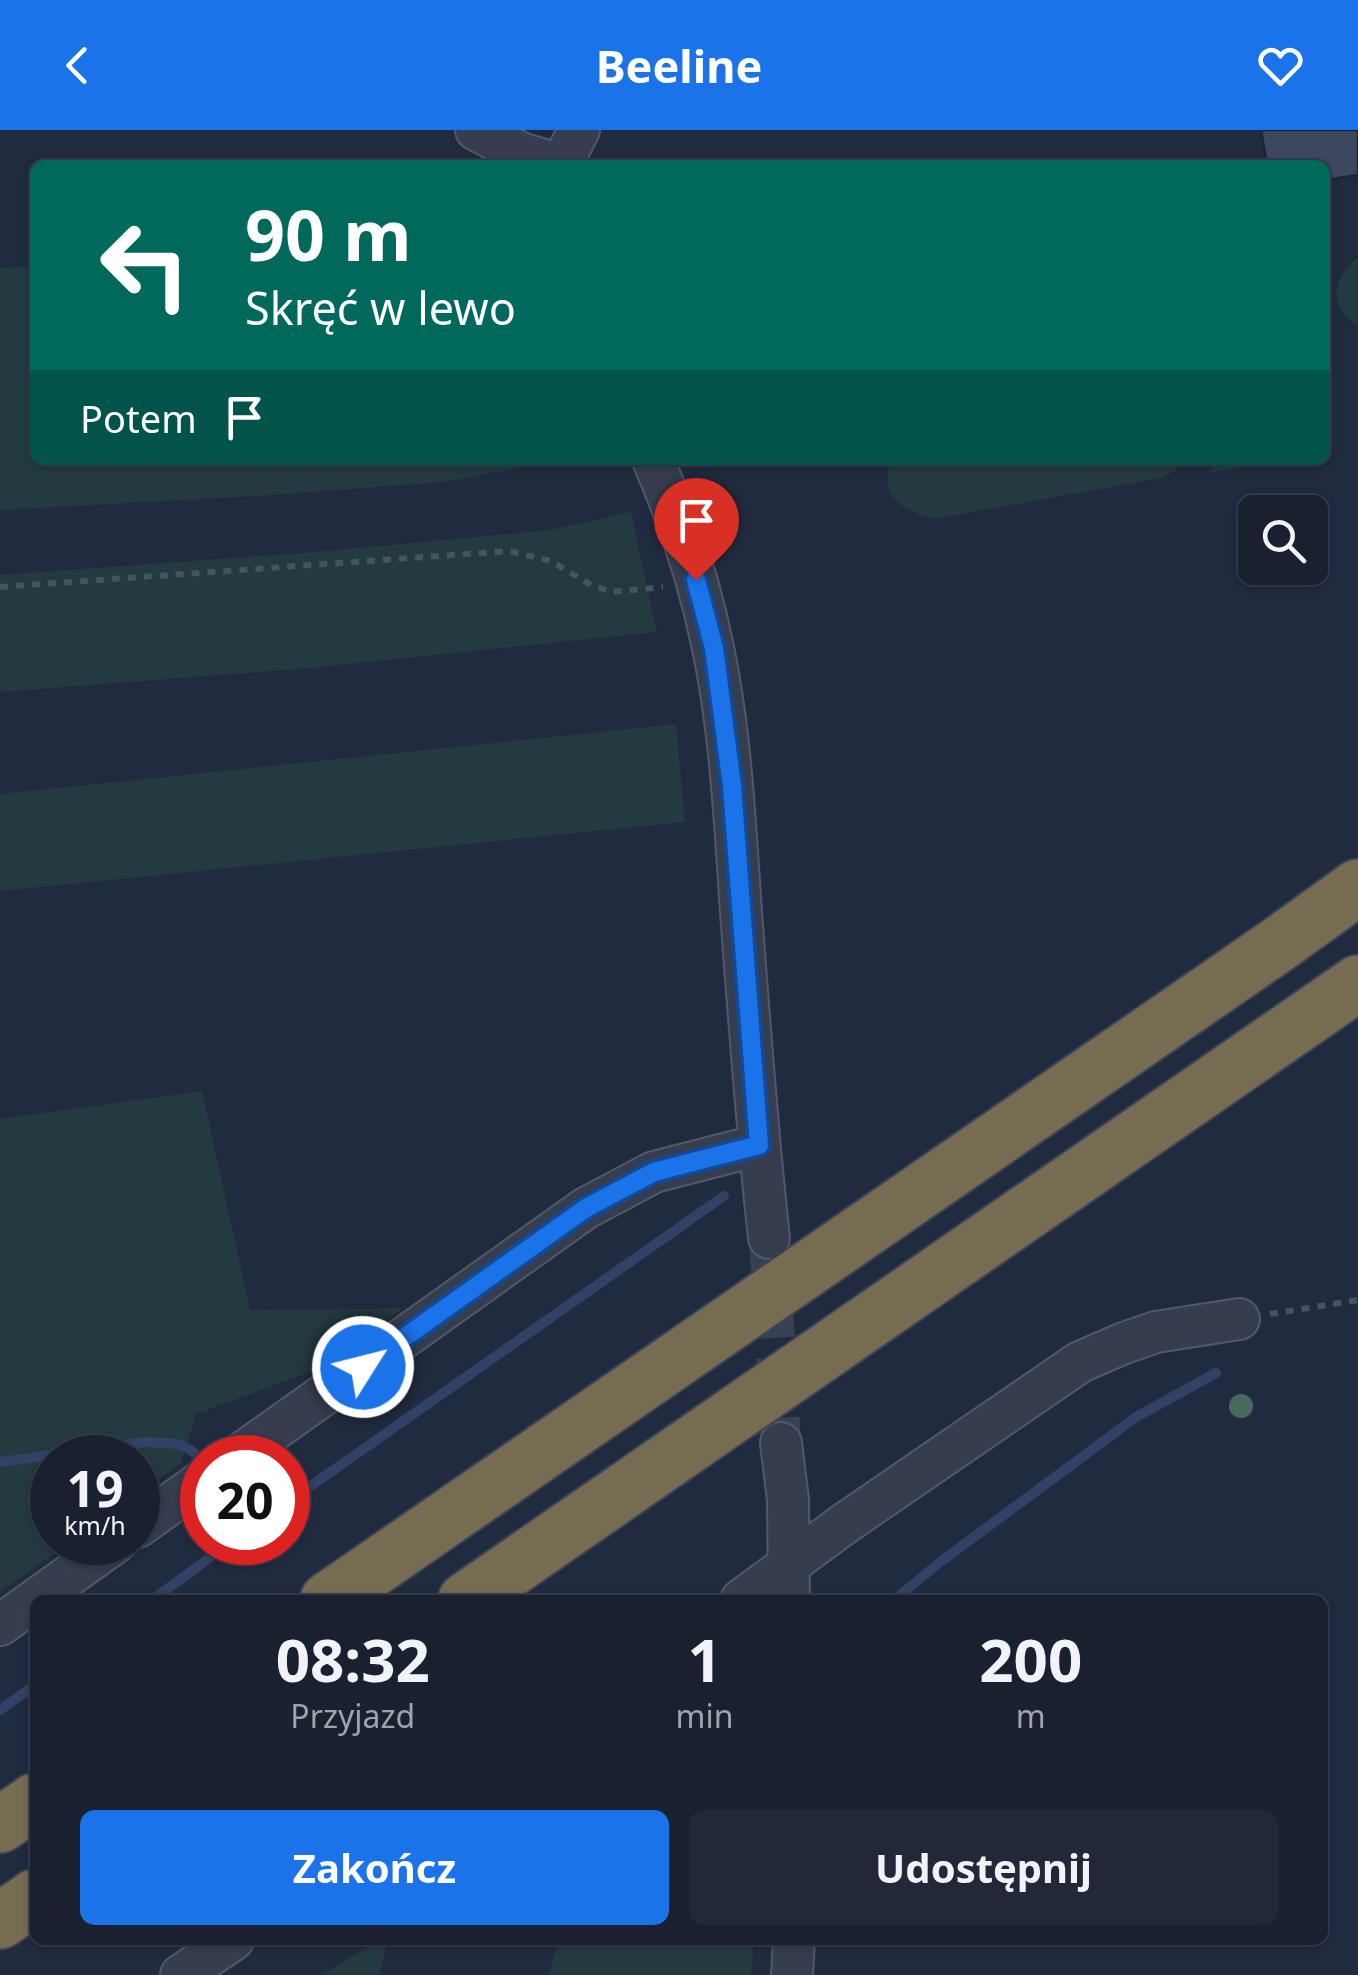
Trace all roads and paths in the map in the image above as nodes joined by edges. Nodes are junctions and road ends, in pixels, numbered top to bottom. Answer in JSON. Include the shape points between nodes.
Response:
{"nodes":[{"id":1,"x":476,"y":130,"type":"edge"},
{"id":2,"x":578,"y":130,"type":"edge"},
{"id":3,"x":544,"y":160,"type":"edge"},
{"id":4,"x":563,"y":160,"type":"edge"},
{"id":5,"x":655,"y":465,"type":"edge"},
{"id":6,"x":0,"y":588,"type":"edge"},
{"id":7,"x":635,"y":591,"type":"dead end"},
{"id":8,"x":1358,"y":887,"type":"edge"},
{"id":9,"x":1358,"y":983,"type":"edge"},
{"id":10,"x":759,"y":1145,"type":"junction"},
{"id":11,"x":769,"y":1238,"type":"tunnel mouth"},
{"id":12,"x":1358,"y":1300,"type":"edge"},
{"id":13,"x":1238,"y":1318,"type":"joint"},
{"id":14,"x":267,"y":1435,"type":"edge"},
{"id":15,"x":781,"y":1443,"type":"tunnel mouth"},
{"id":16,"x":83,"y":1565,"type":"edge"},
{"id":17,"x":790,"y":1582,"type":"edge"},
{"id":18,"x":41,"y":1595,"type":"edge"},
{"id":19,"x":335,"y":1595,"type":"edge"},
{"id":20,"x":473,"y":1595,"type":"edge"},
{"id":21,"x":755,"y":1595,"type":"edge"},
{"id":22,"x":30,"y":1603,"type":"edge"},
{"id":23,"x":0,"y":1624,"type":"edge"},
{"id":24,"x":30,"y":1804,"type":"edge"},
{"id":25,"x":0,"y":1825,"type":"edge"},
{"id":26,"x":30,"y":1900,"type":"edge"},
{"id":27,"x":0,"y":1921,"type":"edge"},
{"id":28,"x":225,"y":1945,"type":"edge"},
{"id":29,"x":794,"y":1945,"type":"edge"},
{"id":30,"x":180,"y":1975,"type":"edge"},
{"id":31,"x":792,"y":1975,"type":"edge"}],
"edges":[{"from":1,"to":3,"type":"street"},
{"from":2,"to":4,"type":"street"},
{"from":5,"to":10,"type":"street","via":[[714,648],[732,786]]},
{"from":6,"to":7,"type":"path","via":[[509,551],[551,561],[612,592]]},
{"from":8,"to":19,"type":"highway"},
{"from":9,"to":20,"type":"highway"},
{"from":10,"to":11,"type":"street"},
{"from":10,"to":14,"type":"street","via":[[654,1172],[586,1208]]},
{"from":12,"to":13,"type":"path"},
{"from":13,"to":17,"type":"street","via":[[1156,1332],[1080,1362],[844,1524]]},
{"from":15,"to":17,"type":"street"},
{"from":16,"to":18,"type":"street"},
{"from":17,"to":21,"type":"street"},
{"from":22,"to":23,"type":"street"},
{"from":24,"to":25,"type":"highway"},
{"from":26,"to":27,"type":"highway"},
{"from":28,"to":30,"type":"street"},
{"from":29,"to":31,"type":"street"}]}
